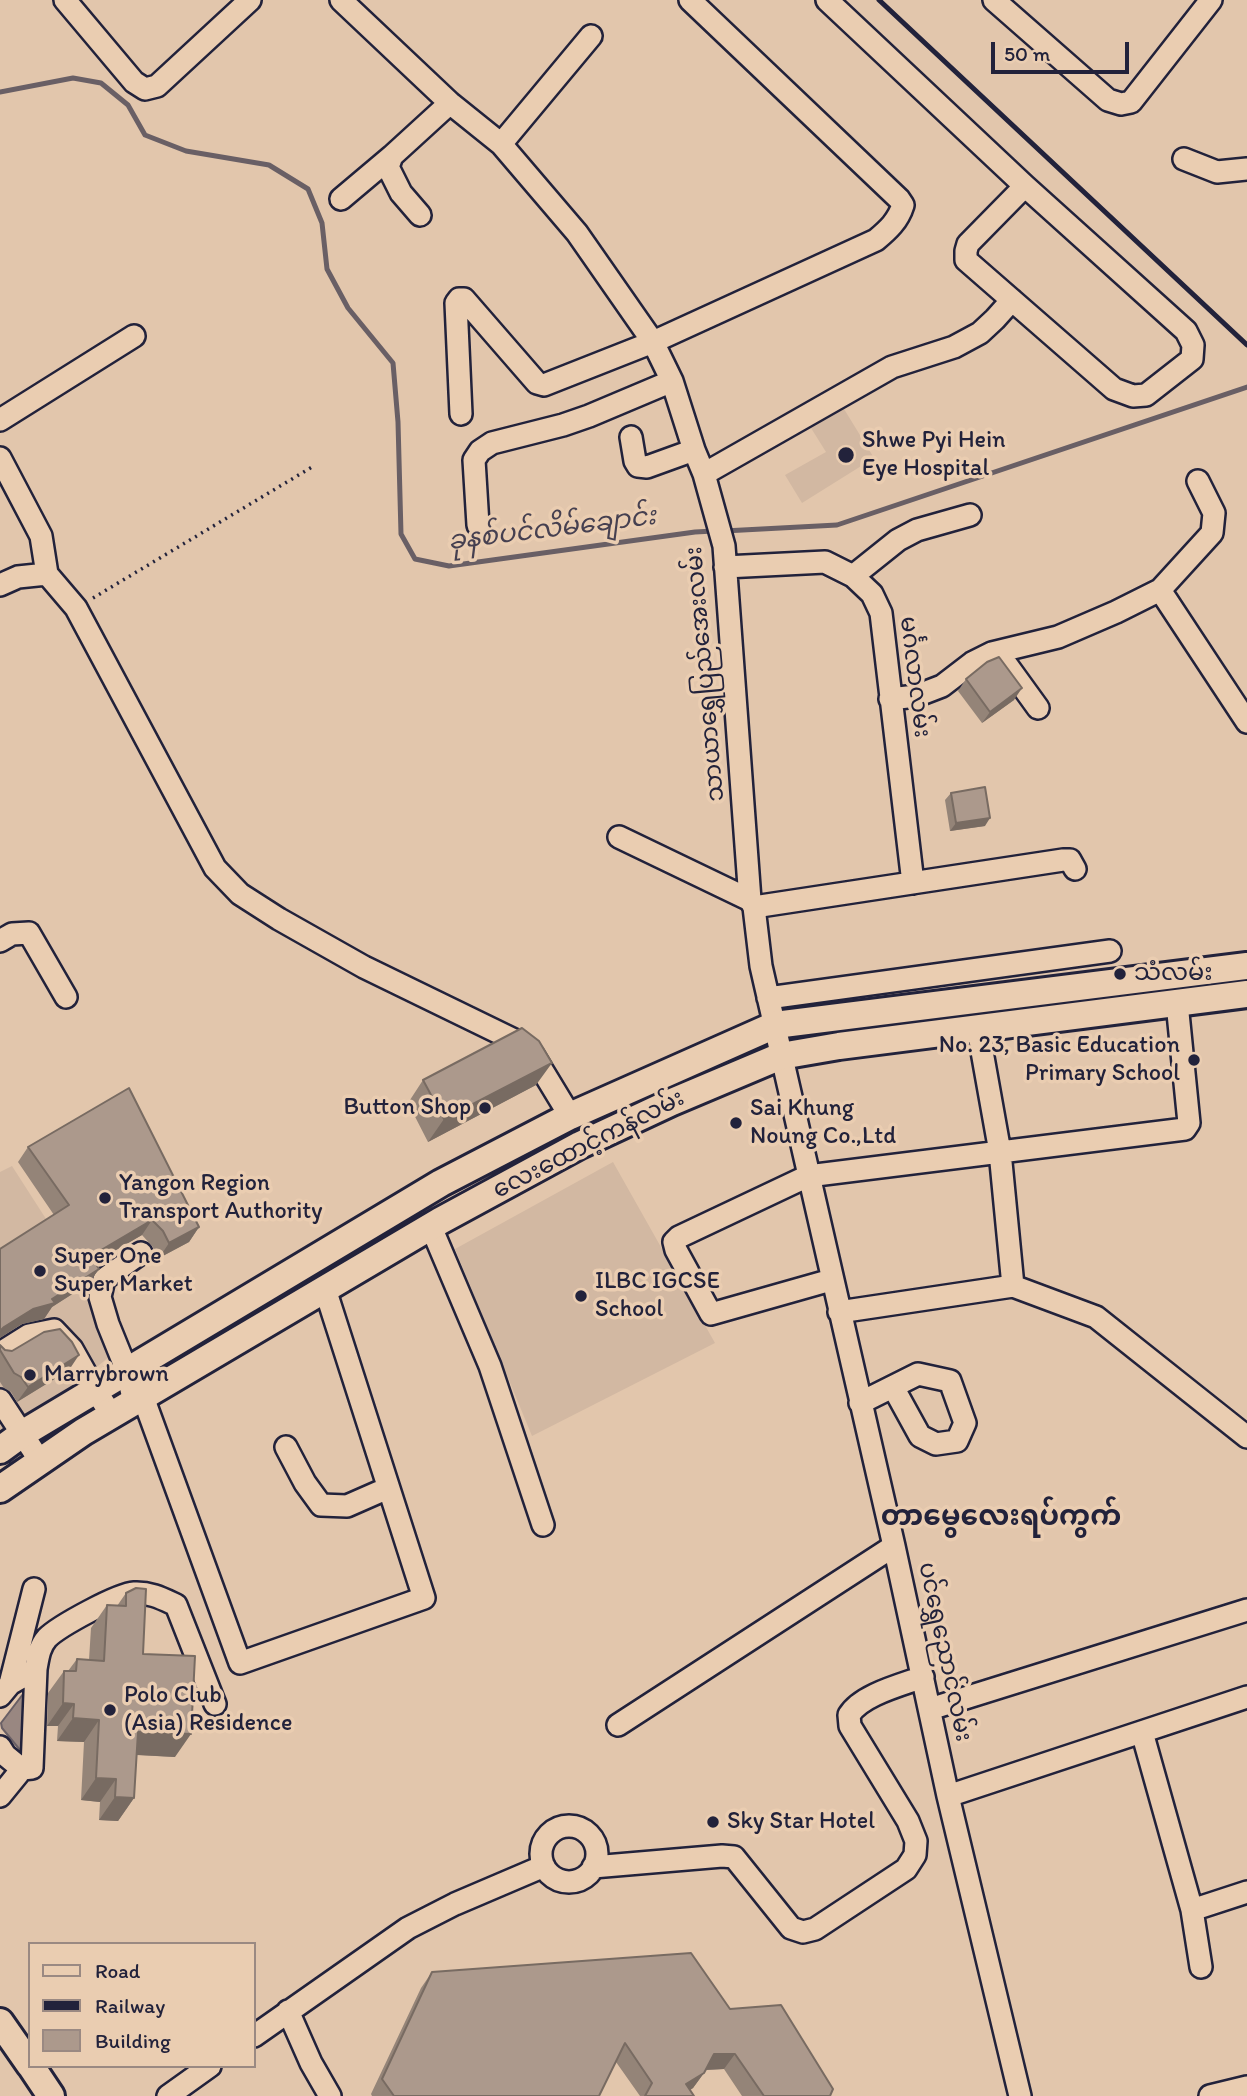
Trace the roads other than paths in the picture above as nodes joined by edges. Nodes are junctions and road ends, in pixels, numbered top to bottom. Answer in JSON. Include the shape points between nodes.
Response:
{"nodes":[{"id":1,"x":65,"y":0,"type":"edge"},
{"id":2,"x":250,"y":0,"type":"edge"},
{"id":3,"x":341,"y":0,"type":"edge"},
{"id":4,"x":690,"y":0,"type":"edge"},
{"id":5,"x":827,"y":0,"type":"edge"},
{"id":6,"x":995,"y":0,"type":"edge"},
{"id":7,"x":1210,"y":1,"type":"edge"},
{"id":8,"x":591,"y":36,"type":"dead end"},
{"id":9,"x":450,"y":103,"type":"junction"},
{"id":10,"x":500,"y":144,"type":"junction"},
{"id":11,"x":392,"y":156,"type":"junction"},
{"id":12,"x":1184,"y":159,"type":"dead end"},
{"id":13,"x":1247,"y":169,"type":"edge"},
{"id":14,"x":1024,"y":186,"type":"junction"},
{"id":15,"x":341,"y":198,"type":"dead end"},
{"id":16,"x":420,"y":215,"type":"dead end"},
{"id":17,"x":1012,"y":300,"type":"junction"},
{"id":18,"x":134,"y":336,"type":"dead end"},
{"id":19,"x":653,"y":342,"type":"junction"},
{"id":20,"x":672,"y":381,"type":"junction"},
{"id":21,"x":461,"y":414,"type":"dead end"},
{"id":22,"x":0,"y":420,"type":"edge"},
{"id":23,"x":631,"y":437,"type":"dead end"},
{"id":24,"x":694,"y":450,"type":"junction"},
{"id":25,"x":0,"y":458,"type":"edge"},
{"id":26,"x":704,"y":474,"type":"junction"},
{"id":27,"x":1198,"y":481,"type":"dead end"},
{"id":28,"x":970,"y":515,"type":"dead end"},
{"id":29,"x":478,"y":525,"type":"dead end"},
{"id":30,"x":725,"y":557,"type":"junction"},
{"id":31,"x":47,"y":574,"type":"junction"},
{"id":32,"x":853,"y":576,"type":"junction"},
{"id":33,"x":0,"y":585,"type":"edge"},
{"id":34,"x":1160,"y":590,"type":"junction"},
{"id":35,"x":992,"y":653,"type":"junction"},
{"id":36,"x":890,"y":699,"type":"junction"},
{"id":37,"x":1038,"y":708,"type":"dead end"},
{"id":38,"x":1247,"y":722,"type":"edge"},
{"id":39,"x":618,"y":837,"type":"dead end"},
{"id":40,"x":1075,"y":869,"type":"dead end"},
{"id":41,"x":913,"y":883,"type":"junction"},
{"id":42,"x":752,"y":904,"type":"junction"},
{"id":43,"x":0,"y":941,"type":"edge"},
{"id":44,"x":1110,"y":951,"type":"dead end"},
{"id":45,"x":1247,"y":966,"type":"edge"},
{"id":46,"x":1124,"y":982,"type":"junction"},
{"id":47,"x":1247,"y":994,"type":"edge"},
{"id":48,"x":66,"y":997,"type":"dead end"},
{"id":49,"x":768,"y":998,"type":"junction"},
{"id":50,"x":996,"y":999,"type":"junction"},
{"id":51,"x":1177,"y":1003,"type":"junction"},
{"id":52,"x":1136,"y":1007,"type":"junction"},
{"id":53,"x":775,"y":1026,"type":"junction"},
{"id":54,"x":989,"y":1027,"type":"junction"},
{"id":55,"x":780,"y":1056,"type":"junction"},
{"id":56,"x":570,"y":1116,"type":"junction"},
{"id":57,"x":999,"y":1152,"type":"junction"},
{"id":58,"x":808,"y":1176,"type":"junction"},
{"id":59,"x":423,"y":1192,"type":"junction"},
{"id":60,"x":436,"y":1224,"type":"junction"},
{"id":61,"x":141,"y":1253,"type":"dead end"},
{"id":62,"x":831,"y":1280,"type":"junction"},
{"id":63,"x":1013,"y":1286,"type":"junction"},
{"id":64,"x":325,"y":1289,"type":"junction"},
{"id":65,"x":839,"y":1312,"type":"junction"},
{"id":66,"x":0,"y":1353,"type":"edge"},
{"id":67,"x":127,"y":1371,"type":"junction"},
{"id":68,"x":893,"y":1387,"type":"dead end"},
{"id":69,"x":94,"y":1390,"type":"junction"},
{"id":70,"x":0,"y":1399,"type":"edge"},
{"id":71,"x":860,"y":1403,"type":"junction"},
{"id":72,"x":130,"y":1405,"type":"junction"},
{"id":73,"x":67,"y":1407,"type":"junction"},
{"id":74,"x":83,"y":1432,"type":"junction"},
{"id":75,"x":22,"y":1434,"type":"junction"},
{"id":76,"x":1247,"y":1437,"type":"edge"},
{"id":77,"x":286,"y":1447,"type":"dead end"},
{"id":78,"x":0,"y":1450,"type":"edge"},
{"id":79,"x":40,"y":1461,"type":"junction"},
{"id":80,"x":388,"y":1488,"type":"junction"},
{"id":81,"x":0,"y":1489,"type":"edge"},
{"id":82,"x":544,"y":1525,"type":"dead end"},
{"id":83,"x":894,"y":1546,"type":"junction"},
{"id":84,"x":34,"y":1589,"type":"dead end"},
{"id":85,"x":1247,"y":1610,"type":"edge"},
{"id":86,"x":36,"y":1669,"type":"junction"},
{"id":87,"x":923,"y":1677,"type":"junction"},
{"id":88,"x":5,"y":1690,"type":"edge"},
{"id":89,"x":1247,"y":1697,"type":"edge"},
{"id":90,"x":215,"y":1704,"type":"dead end"},
{"id":91,"x":930,"y":1709,"type":"junction"},
{"id":92,"x":618,"y":1725,"type":"dead end"},
{"id":93,"x":1142,"y":1732,"type":"junction"},
{"id":94,"x":2,"y":1754,"type":"edge"},
{"id":95,"x":22,"y":1769,"type":"junction"},
{"id":96,"x":0,"y":1796,"type":"edge"},
{"id":97,"x":948,"y":1796,"type":"junction"},
{"id":98,"x":544,"y":1866,"type":"junction"},
{"id":99,"x":593,"y":1867,"type":"junction"},
{"id":100,"x":1247,"y":1892,"type":"edge"},
{"id":101,"x":1192,"y":1910,"type":"junction"},
{"id":102,"x":1201,"y":1967,"type":"dead end"},
{"id":103,"x":288,"y":2011,"type":"junction"},
{"id":104,"x":0,"y":2022,"type":"edge"},
{"id":105,"x":256,"y":2035,"type":"edge"},
{"id":106,"x":28,"y":2063,"type":"edge"},
{"id":107,"x":31,"y":2068,"type":"edge"},
{"id":108,"x":207,"y":2068,"type":"edge"},
{"id":109,"x":1247,"y":2087,"type":"edge"},
{"id":110,"x":51,"y":2096,"type":"edge"},
{"id":111,"x":168,"y":2096,"type":"edge"},
{"id":112,"x":330,"y":2096,"type":"edge"},
{"id":113,"x":1020,"y":2096,"type":"edge"},
{"id":114,"x":1210,"y":2096,"type":"edge"}],
"edges":[{"from":1,"to":2,"type":"street","via":[[134,82],[145,89],[158,86]]},
{"from":3,"to":9,"type":"street","name":"သာယာရွှေပြည်အေးလမ်း"},
{"from":4,"to":19,"type":"street","via":[[903,205],[891,228],[876,240]]},
{"from":5,"to":14,"type":"street"},
{"from":6,"to":7,"type":"street","via":[[1108,100],[1121,104],[1131,102]]},
{"from":8,"to":10,"type":"street"},
{"from":9,"to":10,"type":"street","name":"သာယာရွှေပြည်အေးလမ်း"},
{"from":9,"to":11,"type":"street"},
{"from":10,"to":19,"type":"street","name":"သာယာရွှေပြည်အေးလမ်း","via":[[577,233]]},
{"from":11,"to":15,"type":"street"},
{"from":11,"to":16,"type":"street","via":[[388,167],[392,176]]},
{"from":12,"to":13,"type":"street","via":[[1217,172]]},
{"from":14,"to":17,"type":"street","via":[[966,251],[966,260]]},
{"from":14,"to":17,"type":"street","via":[[1186,331],[1193,345],[1192,359],[1146,395],[1133,397],[1114,390]]},
{"from":17,"to":26,"type":"street","via":[[980,333],[954,347],[892,367]]},
{"from":18,"to":22,"type":"street"},
{"from":19,"to":20,"type":"street","name":"သာယာရွှေပြည်အေးလမ်း"},
{"from":19,"to":21,"type":"street","via":[[544,385],[537,383],[464,299],[459,299]]},
{"from":20,"to":24,"type":"street","name":"သာယာရွှေပြည်အေးလမ်း"},
{"from":20,"to":29,"type":"street","via":[[589,416],[492,443],[480,451],[474,460]]},
{"from":23,"to":24,"type":"street","via":[[638,466]]},
{"from":24,"to":26,"type":"street","name":"သာယာရွှေပြည်အေးလမ်း"},
{"from":25,"to":31,"type":"street","via":[[41,536]]},
{"from":26,"to":30,"type":"street","name":"သာယာရွှေပြည်အေးလမ်း"},
{"from":27,"to":34,"type":"street","via":[[1214,513],[1212,533]]},
{"from":28,"to":32,"type":"street","via":[[917,530]]},
{"from":30,"to":32,"type":"street","name":"မင်္ဂလာလမ်း","via":[[825,562]]},
{"from":30,"to":42,"type":"street","name":"သာယာရွှေပြည်အေးလမ်း"},
{"from":31,"to":33,"type":"street","via":[[18,577]]},
{"from":31,"to":56,"type":"street","via":[[76,608],[215,868],[240,894],[364,967],[514,1040],[533,1055]]},
{"from":32,"to":36,"type":"street","name":"မင်္ဂလာလမ်း","via":[[872,594],[881,613]]},
{"from":34,"to":35,"type":"street","via":[[1058,637]]},
{"from":34,"to":38,"type":"street"},
{"from":35,"to":36,"type":"street","via":[[942,686]]},
{"from":35,"to":37,"type":"street","via":[[1004,661]]},
{"from":36,"to":41,"type":"street","name":"မင်္ဂလာလမ်း"},
{"from":39,"to":42,"type":"street"},
{"from":40,"to":41,"type":"street","via":[[1070,860],[1063,860]]},
{"from":41,"to":42,"type":"street"},
{"from":42,"to":49,"type":"street","name":"သာယာရွှေပြည်အေးလမ်း"},
{"from":43,"to":48,"type":"street","via":[[12,934],[29,933]]},
{"from":44,"to":49,"type":"street"},
{"from":45,"to":46,"type":"main road","name":"လေးထောင့်ကန်လမ်း"},
{"from":46,"to":50,"type":"main road","name":"လေးထောင့်ကန်လမ်း"},
{"from":46,"to":52,"type":"street"},
{"from":47,"to":51,"type":"main road","name":"လေးထောင့်ကန်လမ်း"},
{"from":49,"to":53,"type":"street","name":"သာယာရွှေပြည်အေးလမ်း"},
{"from":50,"to":53,"type":"main road","name":"လေးထောင့်ကန်လမ်း"},
{"from":50,"to":54,"type":"main road"},
{"from":51,"to":52,"type":"main road","name":"လေးထောင့်ကန်လမ်း"},
{"from":51,"to":57,"type":"street","via":[[1188,1127]]},
{"from":52,"to":54,"type":"main road","name":"လေးထောင့်ကန်လမ်း"},
{"from":53,"to":55,"type":"street","name":"သာယာရွှေပြည်အေးလမ်း"},
{"from":53,"to":56,"type":"main road","name":"လေးထောင့်ကန်လမ်း"},
{"from":54,"to":55,"type":"main road","name":"လေးထောင့်ကန်လမ်း"},
{"from":54,"to":57,"type":"street"},
{"from":55,"to":58,"type":"street","name":"ပင်ရွှေညောင်လမ်း"},
{"from":55,"to":60,"type":"main road","name":"လေးထောင့်ကန်လမ်း","via":[[580,1145]]},
{"from":56,"to":59,"type":"main road","name":"လေးထောင့်ကန်လမ်း"},
{"from":57,"to":58,"type":"street"},
{"from":57,"to":63,"type":"street"},
{"from":58,"to":62,"type":"street","name":"ပင်ရွှေညောင်လမ်း"},
{"from":58,"to":62,"type":"street","via":[[674,1242],[711,1314]]},
{"from":59,"to":60,"type":"main road"},
{"from":59,"to":67,"type":"main road","name":"လေးထောင့်ကန်လမ်း"},
{"from":60,"to":64,"type":"main road","name":"လေးထောင့်ကန်လမ်း"},
{"from":60,"to":82,"type":"street"},
{"from":61,"to":67,"type":"street","via":[[104,1279],[100,1297]]},
{"from":62,"to":65,"type":"street","name":"ပင်ရွှေညောင်လမ်း"},
{"from":63,"to":65,"type":"street"},
{"from":63,"to":76,"type":"street","via":[[1097,1317]]},
{"from":64,"to":72,"type":"main road","name":"လေးထောင့်ကန်လမ်း"},
{"from":64,"to":80,"type":"street"},
{"from":65,"to":71,"type":"street","name":"ပင်ရွှေညောင်လမ်း"},
{"from":66,"to":69,"type":"street","via":[[29,1335],[54,1329],[72,1349]]},
{"from":67,"to":69,"type":"main road","name":"လေးထောင့်ကန်လမ်း"},
{"from":67,"to":72,"type":"street"},
{"from":68,"to":71,"type":"street"},
{"from":69,"to":72,"type":"street"},
{"from":69,"to":73,"type":"main road","name":"လေးထောင့်ကန်လမ်း"},
{"from":70,"to":75,"type":"street"},
{"from":71,"to":83,"type":"street","name":"ပင်ရွှေညောင်လမ်း"},
{"from":72,"to":74,"type":"main road","name":"လေးထောင့်ကန်လမ်း"},
{"from":72,"to":80,"type":"street","via":[[240,1663],[424,1598]]},
{"from":73,"to":74,"type":"main road"},
{"from":73,"to":75,"type":"main road","name":"လေးထောင့်ကန်လမ်း"},
{"from":74,"to":79,"type":"main road","name":"လေးထောင့်ကန်လမ်း"},
{"from":75,"to":78,"type":"main road","name":"လေးထောင့်ကန်လမ်း"},
{"from":75,"to":79,"type":"street"},
{"from":77,"to":80,"type":"street","via":[[321,1505],[347,1506]]},
{"from":79,"to":81,"type":"main road","name":"လေးထောင့်ကန်လမ်း"},
{"from":83,"to":87,"type":"street","name":"ပင်ရွှေညောင်လမ်း"},
{"from":83,"to":92,"type":"street"},
{"from":84,"to":88,"type":"street"},
{"from":85,"to":91,"type":"street"},
{"from":86,"to":88,"type":"street"},
{"from":86,"to":90,"type":"street","via":[[39,1651],[58,1630],[120,1595],[155,1595],[176,1605]]},
{"from":86,"to":95,"type":"street","via":[[32,1768]]},
{"from":87,"to":91,"type":"street","name":"ပင်ရွှေညောင်လမ်း"},
{"from":87,"to":99,"type":"street","via":[[883,1691],[853,1708],[849,1716],[850,1726],[908,1821],[915,1854],[906,1869],[815,1929],[790,1928],[734,1857]]},
{"from":89,"to":93,"type":"street"},
{"from":91,"to":97,"type":"street","name":"ပင်ရွှေညောင်လမ်း"},
{"from":93,"to":97,"type":"street"},
{"from":93,"to":101,"type":"street"},
{"from":94,"to":95,"type":"street"},
{"from":95,"to":96,"type":"street"},
{"from":97,"to":113,"type":"street","name":"ပင်ရွှေညောင်လမ်း"},
{"from":98,"to":99,"type":"street","via":[[555,1878],[573,1882]]},
{"from":98,"to":99,"type":"street","via":[[545,1841],[566,1826],[582,1830],[594,1842]]},
{"from":98,"to":103,"type":"street","via":[[454,1903],[408,1928]]},
{"from":100,"to":101,"type":"street"},
{"from":101,"to":102,"type":"street"},
{"from":103,"to":105,"type":"street"},
{"from":103,"to":112,"type":"street"},
{"from":104,"to":106,"type":"main road"},
{"from":107,"to":110,"type":"main road"},
{"from":108,"to":111,"type":"street"},
{"from":109,"to":114,"type":"street"}]}
